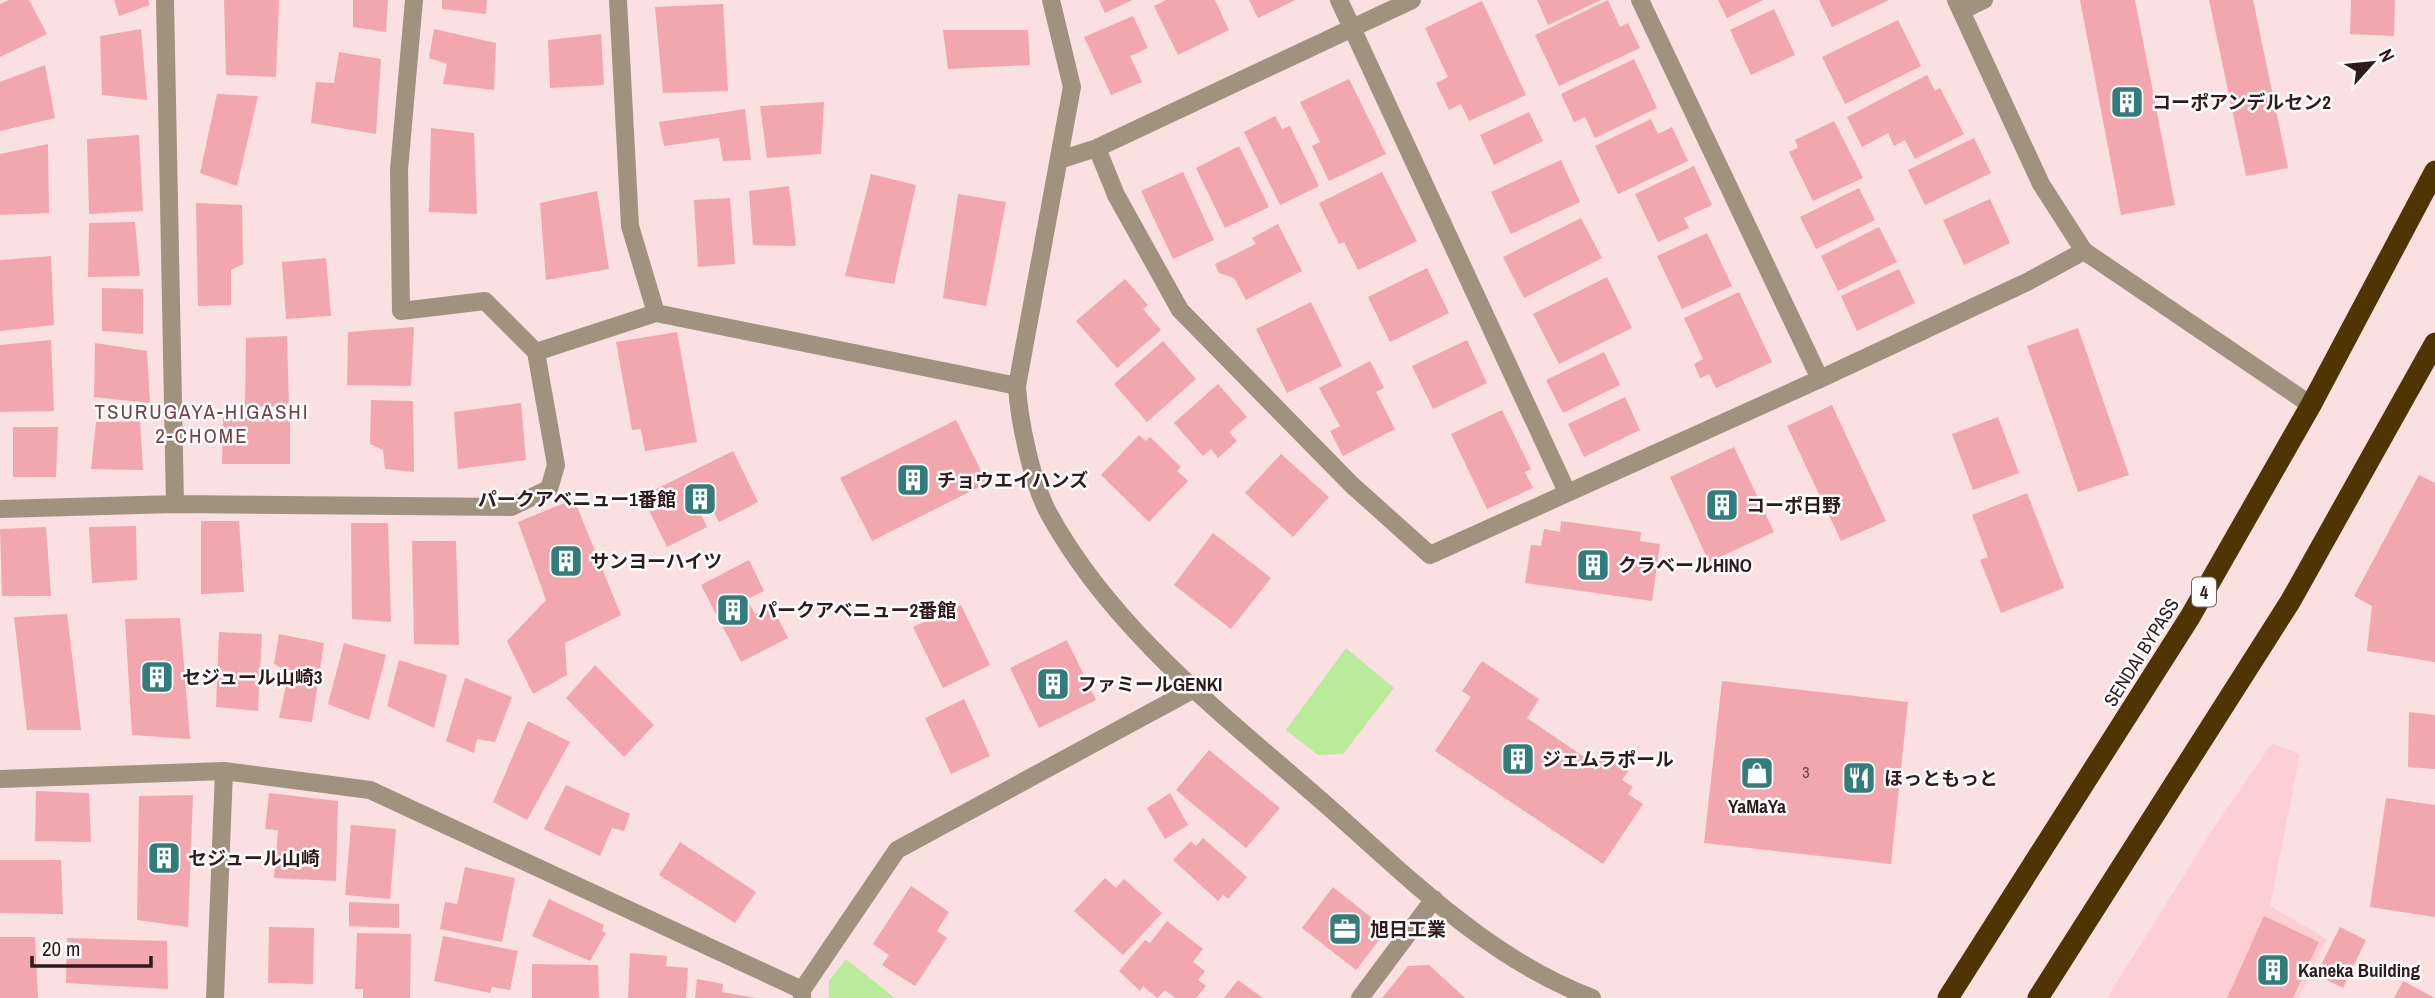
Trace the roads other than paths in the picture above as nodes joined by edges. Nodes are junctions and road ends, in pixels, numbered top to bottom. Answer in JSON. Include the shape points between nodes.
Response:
{"nodes":[{"id":1,"x":165,"y":0,"type":"edge"},
{"id":2,"x":414,"y":0,"type":"edge"},
{"id":3,"x":618,"y":0,"type":"edge"},
{"id":4,"x":1051,"y":0,"type":"edge"},
{"id":5,"x":1339,"y":0,"type":"edge"},
{"id":6,"x":1412,"y":0,"type":"edge"},
{"id":7,"x":1640,"y":0,"type":"edge"},
{"id":8,"x":1984,"y":0,"type":"edge"},
{"id":9,"x":1958,"y":5,"type":"edge"},
{"id":10,"x":1352,"y":27,"type":"junction"},
{"id":11,"x":1097,"y":148,"type":"junction"},
{"id":12,"x":1059,"y":160,"type":"junction"},
{"id":13,"x":2435,"y":171,"type":"edge"},
{"id":14,"x":2084,"y":251,"type":"junction"},
{"id":15,"x":656,"y":313,"type":"junction"},
{"id":16,"x":2435,"y":343,"type":"edge"},
{"id":17,"x":536,"y":352,"type":"junction"},
{"id":18,"x":1820,"y":379,"type":"junction"},
{"id":19,"x":1017,"y":386,"type":"junction"},
{"id":20,"x":2311,"y":405,"type":"junction"},
{"id":21,"x":1567,"y":492,"type":"junction"},
{"id":22,"x":175,"y":503,"type":"junction"},
{"id":23,"x":0,"y":509,"type":"edge"},
{"id":24,"x":1194,"y":689,"type":"junction"},
{"id":25,"x":223,"y":771,"type":"junction"},
{"id":26,"x":0,"y":779,"type":"edge"},
{"id":27,"x":1434,"y":899,"type":"junction"},
{"id":28,"x":802,"y":994,"type":"edge"},
{"id":29,"x":215,"y":998,"type":"edge"},
{"id":30,"x":1360,"y":998,"type":"edge"},
{"id":31,"x":1592,"y":998,"type":"edge"},
{"id":32,"x":1948,"y":998,"type":"edge"},
{"id":33,"x":2038,"y":998,"type":"edge"}],
"edges":[{"from":1,"to":22,"type":"street"},
{"from":2,"to":17,"type":"street","via":[[399,170],[401,311],[485,301]]},
{"from":3,"to":15,"type":"street","via":[[630,226]]},
{"from":4,"to":12,"type":"street","via":[[1072,87]]},
{"from":5,"to":10,"type":"street"},
{"from":6,"to":10,"type":"street"},
{"from":7,"to":18,"type":"street"},
{"from":8,"to":9,"type":"street"},
{"from":9,"to":14,"type":"street","via":[[2040,184]]},
{"from":10,"to":11,"type":"street"},
{"from":10,"to":21,"type":"street"},
{"from":11,"to":12,"type":"street"},
{"from":11,"to":21,"type":"street","via":[[1116,195],[1180,310],[1353,485],[1430,555]]},
{"from":12,"to":19,"type":"street"},
{"from":13,"to":20,"type":"highway","name":"SENDAI BYPASS","number":"4"},
{"from":14,"to":18,"type":"street"},
{"from":14,"to":20,"type":"street"},
{"from":15,"to":17,"type":"street"},
{"from":15,"to":19,"type":"street"},
{"from":16,"to":33,"type":"highway","via":[[2290,602]]},
{"from":17,"to":22,"type":"street","via":[[556,465],[549,489],[511,507]]},
{"from":18,"to":21,"type":"street"},
{"from":19,"to":24,"type":"street","via":[[1019,423],[1048,512],[1111,605]]},
{"from":20,"to":32,"type":"highway","name":"SENDAI BYPASS","number":"4","via":[[2190,617]]},
{"from":22,"to":23,"type":"street"},
{"from":24,"to":27,"type":"street"},
{"from":24,"to":28,"type":"street","via":[[897,849]]},
{"from":25,"to":26,"type":"street"},
{"from":25,"to":28,"type":"street","via":[[370,790]]},
{"from":25,"to":29,"type":"street"},
{"from":27,"to":30,"type":"street"},
{"from":27,"to":31,"type":"street","via":[[1469,930],[1553,983]]}]}
